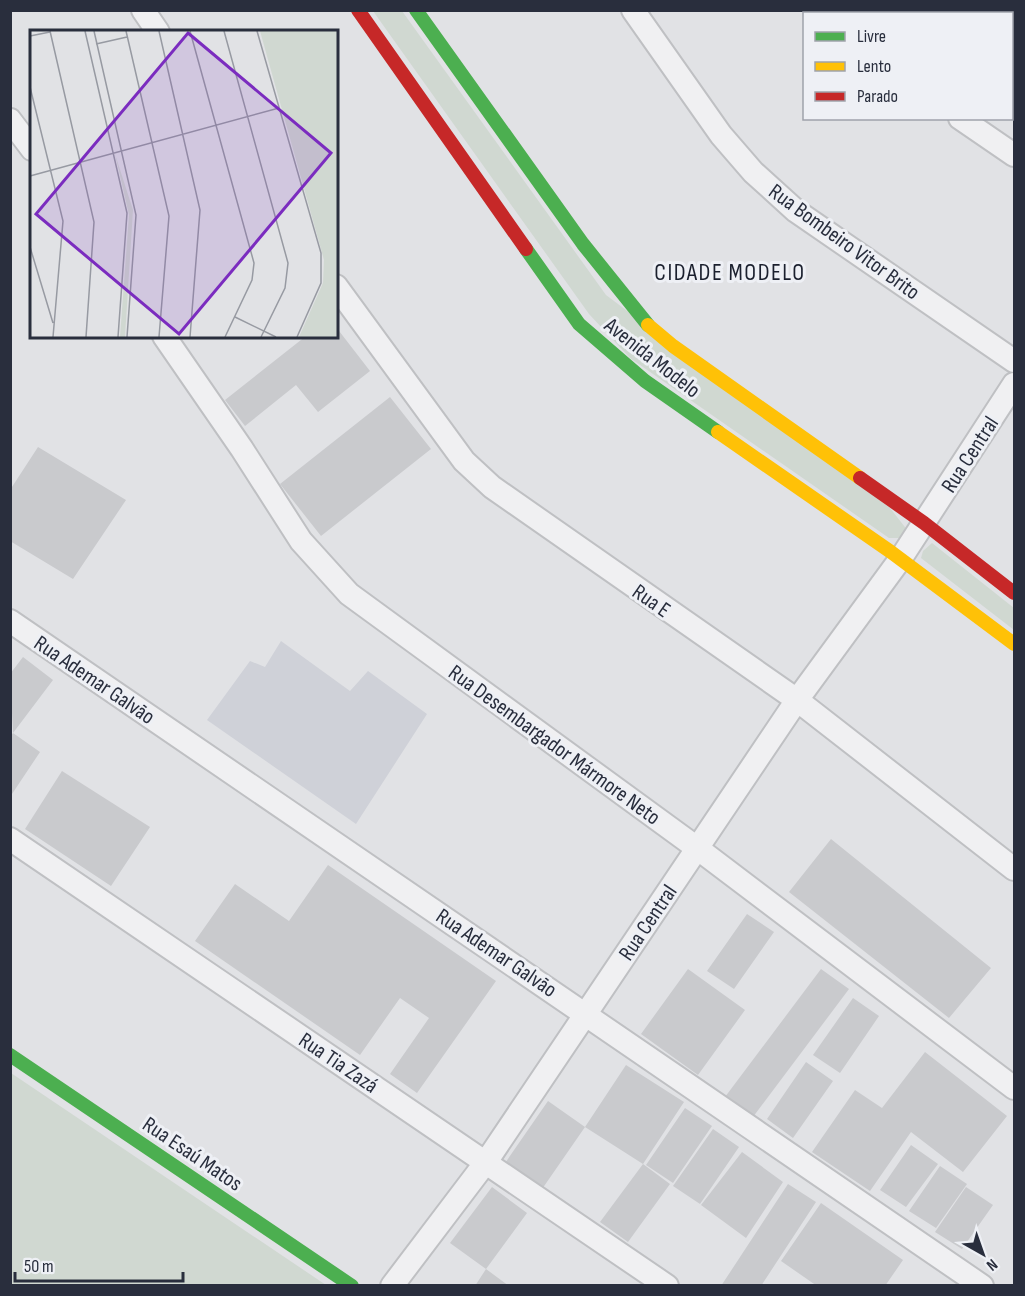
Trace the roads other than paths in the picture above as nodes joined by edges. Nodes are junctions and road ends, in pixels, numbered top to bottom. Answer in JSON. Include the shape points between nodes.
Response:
{"nodes":[{"id":1,"x":143,"y":10,"type":"edge"},
{"id":2,"x":358,"y":10,"type":"edge"},
{"id":3,"x":416,"y":10,"type":"edge"},
{"id":4,"x":633,"y":10,"type":"edge"},
{"id":5,"x":157,"y":30,"type":"edge"},
{"id":6,"x":10,"y":120,"type":"edge"},
{"id":7,"x":963,"y":120,"type":"edge"},
{"id":8,"x":30,"y":146,"type":"edge"},
{"id":9,"x":1014,"y":155,"type":"edge"},
{"id":10,"x":338,"y":289,"type":"edge"},
{"id":11,"x":165,"y":338,"type":"edge"},
{"id":12,"x":1014,"y":361,"type":"edge"},
{"id":13,"x":1014,"y":384,"type":"edge"},
{"id":14,"x":924,"y":523,"type":"junction"},
{"id":15,"x":901,"y":558,"type":"junction"},
{"id":16,"x":1014,"y":593,"type":"edge"},
{"id":17,"x":10,"y":621,"type":"edge"},
{"id":18,"x":1014,"y":644,"type":"edge"},
{"id":19,"x":797,"y":699,"type":"junction"},
{"id":20,"x":10,"y":839,"type":"edge"},
{"id":21,"x":697,"y":848,"type":"junction"},
{"id":22,"x":1014,"y":869,"type":"edge"},
{"id":23,"x":586,"y":1012,"type":"junction"},
{"id":24,"x":10,"y":1055,"type":"edge"},
{"id":25,"x":1014,"y":1088,"type":"edge"},
{"id":26,"x":486,"y":1162,"type":"junction"},
{"id":27,"x":352,"y":1286,"type":"edge"},
{"id":28,"x":392,"y":1286,"type":"edge"},
{"id":29,"x":667,"y":1286,"type":"edge"},
{"id":30,"x":982,"y":1286,"type":"edge"}],
"edges":[{"from":1,"to":5,"type":"street"},
{"from":2,"to":15,"type":"main road","name":"Avenida Modelo","via":[[579,324],[654,388]]},
{"from":3,"to":14,"type":"main road","name":"Avenida Modelo","via":[[583,244],[647,324]]},
{"from":4,"to":12,"type":"street","name":"Rua Bombeiro Vitor Brito","via":[[720,135],[753,172],[796,211]]},
{"from":6,"to":8,"type":"street"},
{"from":7,"to":9,"type":"street"},
{"from":10,"to":19,"type":"street","name":"Rua E","via":[[464,461],[492,487]]},
{"from":11,"to":21,"type":"street","name":"Rua Desembargador Mármore Neto","via":[[301,542],[349,594]]},
{"from":13,"to":14,"type":"street","name":"Rua Central"},
{"from":14,"to":15,"type":"street","name":"Rua Central"},
{"from":14,"to":16,"type":"main road","name":"Avenida Modelo"},
{"from":15,"to":18,"type":"main road","name":"Avenida Modelo"},
{"from":15,"to":19,"type":"street","name":"Rua Central"},
{"from":17,"to":23,"type":"street","name":"Rua Ademar Galvão"},
{"from":19,"to":21,"type":"street","name":"Rua Central"},
{"from":19,"to":22,"type":"street","name":"Rua E"},
{"from":20,"to":26,"type":"street","name":"Rua Tia Zazá"},
{"from":21,"to":23,"type":"street","name":"Rua Central"},
{"from":21,"to":25,"type":"street","name":"Rua Desembargador Mármore Neto"},
{"from":23,"to":26,"type":"street","name":"Rua Central"},
{"from":23,"to":30,"type":"street","name":"Rua Ademar Galvão"},
{"from":24,"to":27,"type":"main road","name":"Rua Esaú Matos"},
{"from":26,"to":28,"type":"street","name":"Rua Central"},
{"from":26,"to":29,"type":"street","name":"Rua Tia Zazá"}]}
